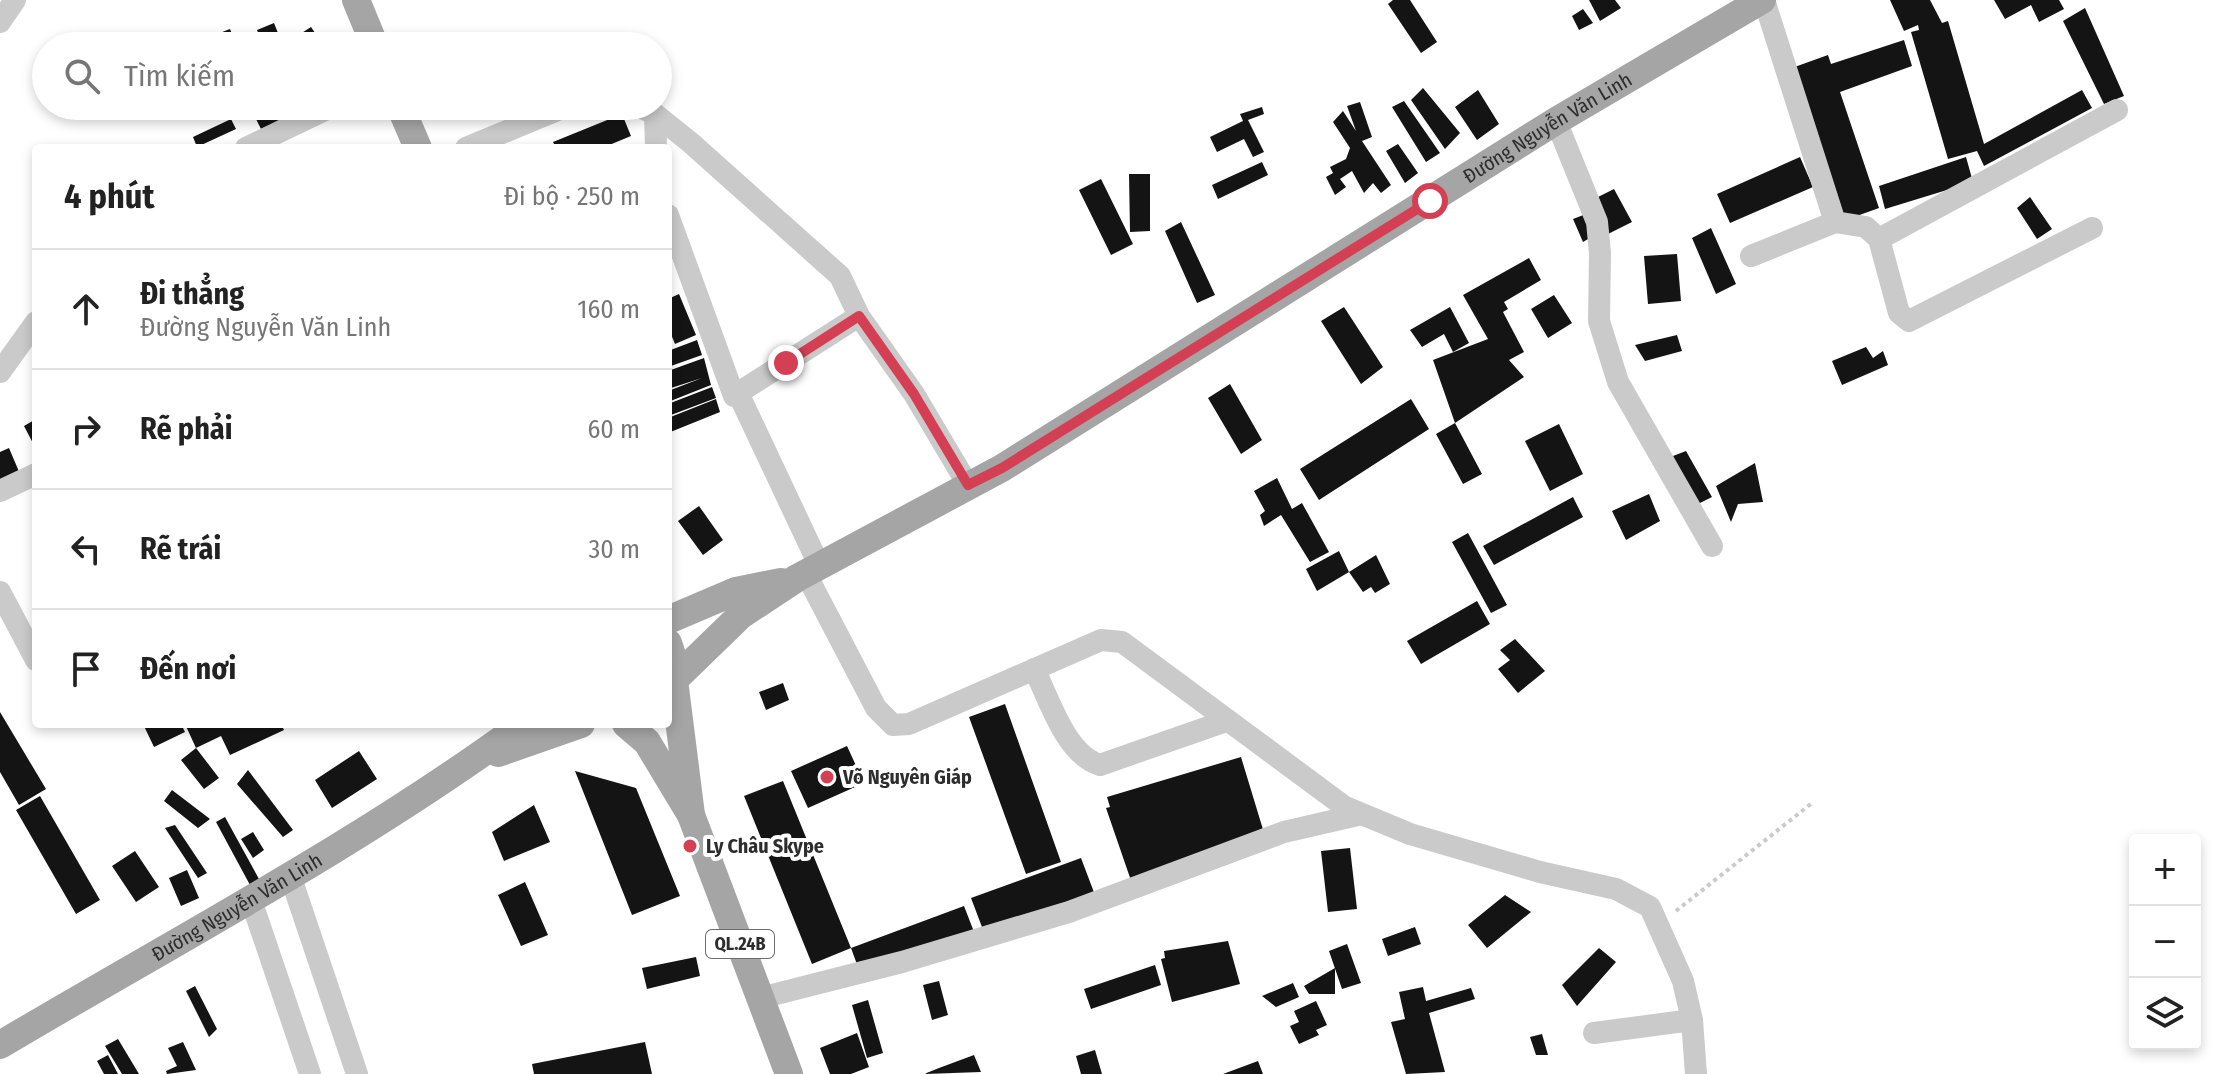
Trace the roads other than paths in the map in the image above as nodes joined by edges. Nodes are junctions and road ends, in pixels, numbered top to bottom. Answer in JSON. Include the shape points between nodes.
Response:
{"nodes":[{"id":1,"x":15,"y":0,"type":"edge"},
{"id":2,"x":1763,"y":0,"type":"edge"},
{"id":3,"x":356,"y":1,"type":"edge"},
{"id":4,"x":0,"y":22,"type":"edge"},
{"id":5,"x":369,"y":32,"type":"edge"},
{"id":6,"x":2117,"y":110,"type":"dead end"},
{"id":7,"x":304,"y":120,"type":"edge"},
{"id":8,"x":406,"y":120,"type":"edge"},
{"id":9,"x":533,"y":120,"type":"edge"},
{"id":10,"x":649,"y":120,"type":"edge"},
{"id":11,"x":658,"y":120,"type":"edge"},
{"id":12,"x":1556,"y":121,"type":"junction"},
{"id":13,"x":254,"y":144,"type":"edge"},
{"id":14,"x":416,"y":144,"type":"edge"},
{"id":15,"x":476,"y":144,"type":"edge"},
{"id":16,"x":655,"y":144,"type":"edge"},
{"id":17,"x":1835,"y":222,"type":"junction"},
{"id":18,"x":2092,"y":228,"type":"dead end"},
{"id":19,"x":672,"y":239,"type":"edge"},
{"id":20,"x":1879,"y":239,"type":"junction"},
{"id":21,"x":1751,"y":256,"type":"dead end"},
{"id":22,"x":676,"y":263,"type":"edge"},
{"id":23,"x":859,"y":316,"type":"junction"},
{"id":24,"x":32,"y":328,"type":"edge"},
{"id":25,"x":0,"y":372,"type":"edge"},
{"id":26,"x":738,"y":393,"type":"junction"},
{"id":27,"x":32,"y":476,"type":"edge"},
{"id":28,"x":968,"y":485,"type":"junction"},
{"id":29,"x":0,"y":491,"type":"edge"},
{"id":30,"x":1712,"y":546,"type":"dead end"},
{"id":31,"x":807,"y":573,"type":"junction"},
{"id":32,"x":0,"y":592,"type":"edge"},
{"id":33,"x":672,"y":618,"type":"edge"},
{"id":34,"x":32,"y":652,"type":"edge"},
{"id":35,"x":672,"y":655,"type":"edge"},
{"id":36,"x":1034,"y":669,"type":"junction"},
{"id":37,"x":672,"y":681,"type":"edge"},
{"id":38,"x":672,"y":686,"type":"edge"},
{"id":39,"x":672,"y":693,"type":"edge"},
{"id":40,"x":1226,"y":721,"type":"junction"},
{"id":41,"x":518,"y":728,"type":"edge"},
{"id":42,"x":569,"y":728,"type":"edge"},
{"id":43,"x":631,"y":728,"type":"edge"},
{"id":44,"x":471,"y":762,"type":"junction"},
{"id":45,"x":1362,"y":814,"type":"junction"},
{"id":46,"x":691,"y":815,"type":"junction"},
{"id":47,"x":290,"y":875,"type":"junction"},
{"id":48,"x":250,"y":897,"type":"junction"},
{"id":49,"x":760,"y":998,"type":"junction"},
{"id":50,"x":1692,"y":1020,"type":"junction"},
{"id":51,"x":1594,"y":1033,"type":"dead end"},
{"id":52,"x":0,"y":1045,"type":"edge"},
{"id":53,"x":310,"y":1074,"type":"edge"},
{"id":54,"x":357,"y":1074,"type":"edge"},
{"id":55,"x":789,"y":1074,"type":"edge"},
{"id":56,"x":1696,"y":1074,"type":"edge"}],
"edges":[{"from":1,"to":4,"type":"street"},
{"from":2,"to":12,"type":"main road","name":"Đường Nguyễn Văn Linh"},
{"from":2,"to":17,"type":"street"},
{"from":3,"to":5,"type":"main road"},
{"from":6,"to":20,"type":"street"},
{"from":7,"to":13,"type":"street"},
{"from":8,"to":14,"type":"main road"},
{"from":9,"to":15,"type":"street"},
{"from":10,"to":16,"type":"street"},
{"from":11,"to":23,"type":"street","via":[[840,276]]},
{"from":12,"to":28,"type":"main road","name":"Đường Nguyễn Văn Linh"},
{"from":12,"to":30,"type":"street","via":[[1597,222],[1599,321],[1618,382]]},
{"from":17,"to":20,"type":"street","via":[[1866,227]]},
{"from":17,"to":21,"type":"street"},
{"from":18,"to":20,"type":"street","via":[[1909,321],[1899,313]]},
{"from":19,"to":22,"type":"street"},
{"from":22,"to":26,"type":"street","via":[[734,396]]},
{"from":23,"to":26,"type":"street"},
{"from":23,"to":28,"type":"street"},
{"from":24,"to":25,"type":"street"},
{"from":26,"to":31,"type":"street"},
{"from":27,"to":29,"type":"street"},
{"from":28,"to":31,"type":"main road","name":"Đường Nguyễn Văn Linh"},
{"from":31,"to":33,"type":"main road","name":"Đường Nguyễn Văn Linh","via":[[736,591]]},
{"from":31,"to":36,"type":"street","via":[[876,708],[893,725],[909,724]]},
{"from":31,"to":38,"type":"main road","name":"Đường Nguyễn Văn Linh","via":[[741,615]]},
{"from":32,"to":34,"type":"street"},
{"from":35,"to":37,"type":"main road"},
{"from":36,"to":40,"type":"street","via":[[1101,640],[1122,642]]},
{"from":36,"to":40,"type":"street","via":[[1072,743],[1085,760],[1100,765]]},
{"from":39,"to":46,"type":"main road"},
{"from":40,"to":45,"type":"street"},
{"from":41,"to":44,"type":"main road","name":"Đường Nguyễn Văn Linh"},
{"from":42,"to":44,"type":"main road","name":"Đường Nguyễn Văn Linh"},
{"from":43,"to":46,"type":"main road","via":[[647,742]]},
{"from":44,"to":47,"type":"main road","name":"Đường Nguyễn Văn Linh"},
{"from":45,"to":49,"type":"street","via":[[1284,832],[1069,912]]},
{"from":45,"to":50,"type":"street","via":[[1410,834],[1616,889],[1650,907],[1683,981]]},
{"from":46,"to":49,"type":"main road","number":"QL.24B"},
{"from":47,"to":48,"type":"main road","name":"Đường Nguyễn Văn Linh"},
{"from":47,"to":54,"type":"street"},
{"from":48,"to":52,"type":"main road","name":"Đường Nguyễn Văn Linh"},
{"from":48,"to":53,"type":"street"},
{"from":49,"to":55,"type":"main road","number":"QL.24B"},
{"from":50,"to":51,"type":"street"},
{"from":50,"to":56,"type":"street"}]}
